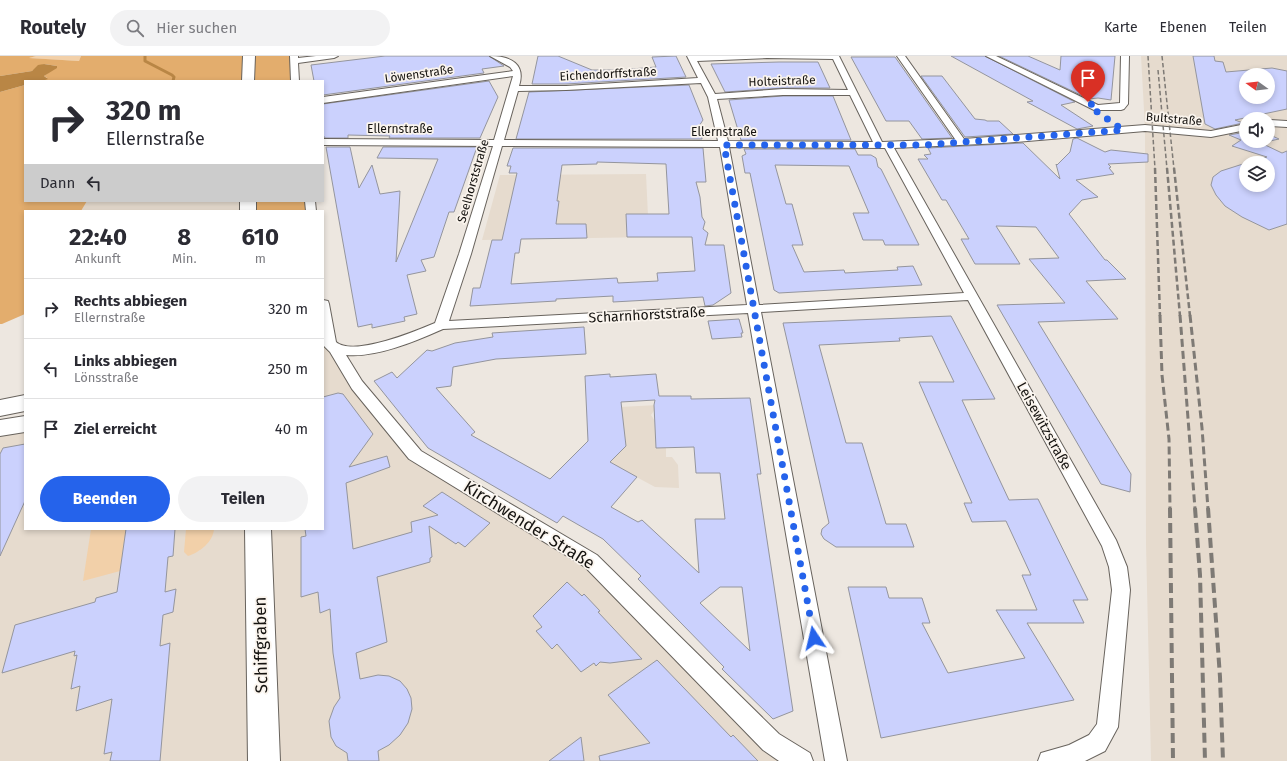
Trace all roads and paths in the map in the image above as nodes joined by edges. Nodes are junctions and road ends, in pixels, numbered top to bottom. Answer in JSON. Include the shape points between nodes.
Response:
{"nodes":[{"id":1,"x":249,"y":56,"type":"edge"},
{"id":2,"x":334,"y":56,"type":"edge"},
{"id":3,"x":494,"y":56,"type":"edge"},
{"id":4,"x":835,"y":56,"type":"edge"},
{"id":5,"x":901,"y":56,"type":"edge"},
{"id":6,"x":990,"y":56,"type":"edge"},
{"id":7,"x":1125,"y":56,"type":"edge"},
{"id":8,"x":692,"y":58,"type":"edge"},
{"id":9,"x":294,"y":59,"type":"edge"},
{"id":10,"x":518,"y":73,"type":"junction"},
{"id":11,"x":248,"y":80,"type":"edge"},
{"id":12,"x":295,"y":80,"type":"edge"},
{"id":13,"x":704,"y":80,"type":"junction"},
{"id":14,"x":513,"y":89,"type":"junction"},
{"id":15,"x":853,"y":93,"type":"junction"},
{"id":16,"x":712,"y":97,"type":"junction"},
{"id":17,"x":324,"y":100,"type":"edge"},
{"id":18,"x":1114,"y":123,"type":"dead end"},
{"id":19,"x":1275,"y":123,"type":"edge"},
{"id":20,"x":1287,"y":124,"type":"edge"},
{"id":21,"x":1239,"y":128,"type":"edge"},
{"id":22,"x":1123,"y":130,"type":"junction"},
{"id":23,"x":324,"y":142,"type":"edge"},
{"id":24,"x":961,"y":142,"type":"junction"},
{"id":25,"x":498,"y":143,"type":"junction"},
{"id":26,"x":724,"y":145,"type":"junction"},
{"id":27,"x":884,"y":145,"type":"junction"},
{"id":28,"x":972,"y":296,"type":"junction"},
{"id":29,"x":324,"y":309,"type":"edge"},
{"id":30,"x":754,"y":310,"type":"junction"},
{"id":31,"x":441,"y":325,"type":"junction"},
{"id":32,"x":332,"y":347,"type":"junction"},
{"id":33,"x":24,"y":403,"type":"edge"},
{"id":34,"x":0,"y":408,"type":"edge"},
{"id":35,"x":24,"y":424,"type":"edge"},
{"id":36,"x":0,"y":428,"type":"edge"},
{"id":37,"x":258,"y":530,"type":"edge"},
{"id":38,"x":264,"y":761,"type":"edge"},
{"id":39,"x":802,"y":761,"type":"edge"},
{"id":40,"x":836,"y":761,"type":"edge"},
{"id":41,"x":1049,"y":761,"type":"edge"}],
"edges":[{"from":1,"to":11,"type":"street"},
{"from":2,"to":9,"type":"street"},
{"from":3,"to":10,"type":"street","via":[[513,65]]},
{"from":4,"to":8,"type":"street"},
{"from":4,"to":15,"type":"street","name":"Leisewitzstraße"},
{"from":5,"to":24,"type":"street"},
{"from":6,"to":7,"type":"street","via":[[1100,112],[1124,104]]},
{"from":8,"to":13,"type":"street"},
{"from":9,"to":12,"type":"street"},
{"from":10,"to":14,"type":"street","name":"Seelhorststraße"},
{"from":10,"to":17,"type":"street","name":"Löwenstraße"},
{"from":13,"to":14,"type":"street","name":"Eichendorffstraße"},
{"from":13,"to":16,"type":"street"},
{"from":14,"to":25,"type":"street","name":"Seelhorststraße"},
{"from":15,"to":16,"type":"street","name":"Holteistraße","via":[[783,92]]},
{"from":15,"to":27,"type":"street","name":"Leisewitzstraße"},
{"from":16,"to":26,"type":"street"},
{"from":18,"to":22,"type":"street"},
{"from":19,"to":20,"type":"street"},
{"from":21,"to":22,"type":"street","name":"Bultstraße","via":[[1202,134],[1145,128]]},
{"from":22,"to":24,"type":"street","name":"Ellernstraße"},
{"from":23,"to":25,"type":"street","name":"Ellernstraße"},
{"from":24,"to":27,"type":"street","name":"Ellernstraße"},
{"from":25,"to":26,"type":"street","name":"Ellernstraße"},
{"from":25,"to":31,"type":"street","name":"Seelhorststraße"},
{"from":26,"to":27,"type":"street","name":"Ellernstraße"},
{"from":26,"to":30,"type":"street"},
{"from":27,"to":28,"type":"street","name":"Leisewitzstraße"},
{"from":28,"to":30,"type":"street","name":"Scharnhorststraße"},
{"from":28,"to":41,"type":"street","name":"Leisewitzstraße","via":[[1110,545],[1118,567],[1121,590],[1107,727],[1097,742],[1071,756]]},
{"from":29,"to":32,"type":"street"},
{"from":30,"to":31,"type":"street","name":"Scharnhorststraße"},
{"from":30,"to":40,"type":"street"},
{"from":31,"to":32,"type":"street","name":"Scharnhorststraße","via":[[387,346],[348,352]]},
{"from":32,"to":39,"type":"street","name":"Kirchwender Straße","via":[[357,385],[415,455],[591,561],[771,742]]},
{"from":33,"to":34,"type":"street"},
{"from":35,"to":36,"type":"street"},
{"from":37,"to":38,"type":"street","name":"Schiffgraben"}]}
